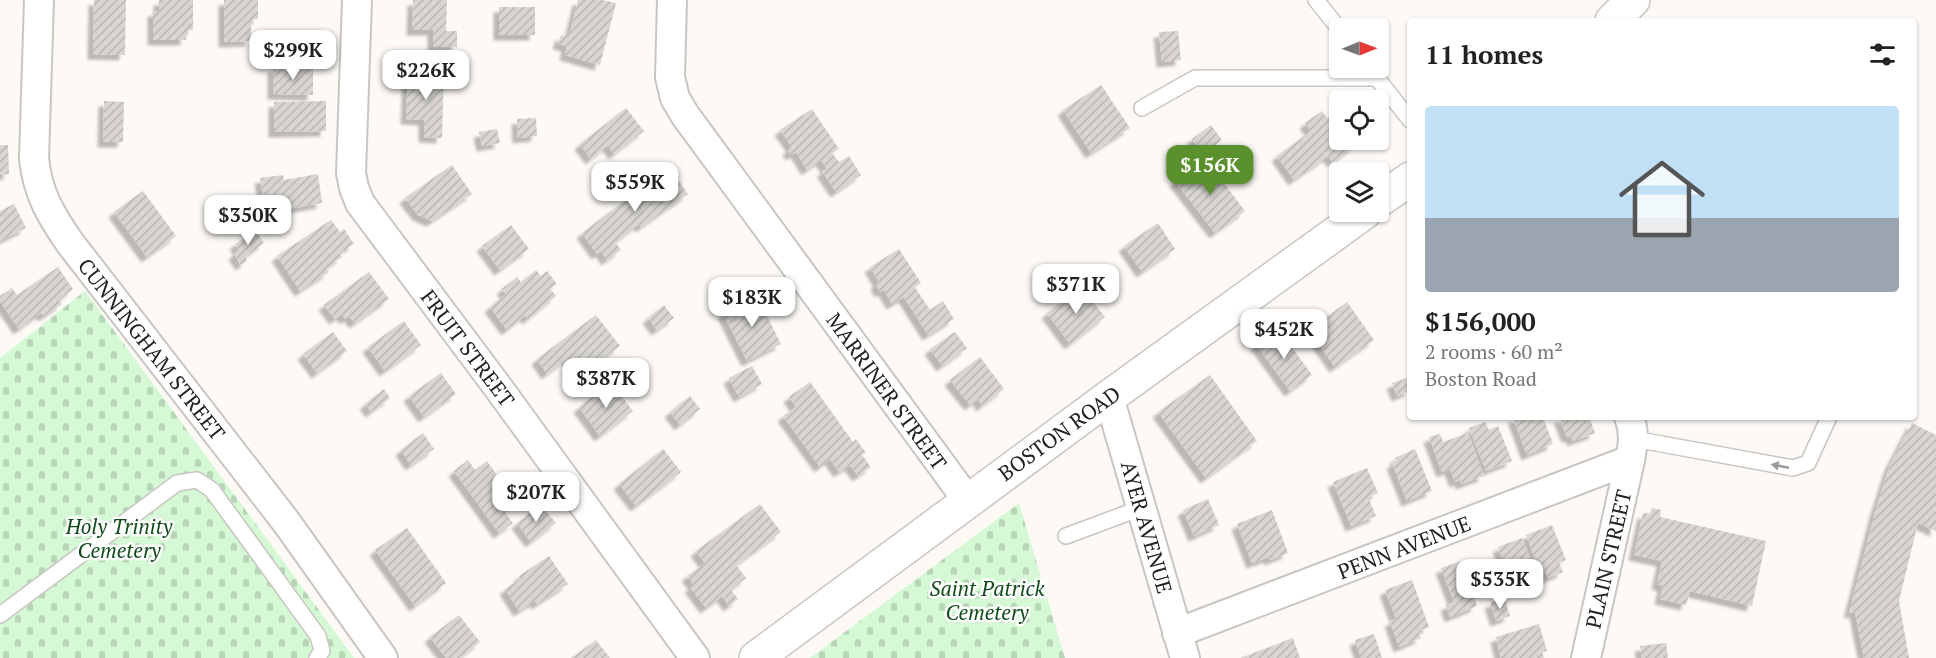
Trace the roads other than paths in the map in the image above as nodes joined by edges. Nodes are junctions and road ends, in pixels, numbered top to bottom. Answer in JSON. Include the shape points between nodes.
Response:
{"nodes":[{"id":1,"x":39,"y":0,"type":"edge"},
{"id":2,"x":357,"y":0,"type":"edge"},
{"id":3,"x":672,"y":0,"type":"edge"},
{"id":4,"x":1316,"y":0,"type":"edge"},
{"id":5,"x":1633,"y":0,"type":"edge"},
{"id":6,"x":1330,"y":18,"type":"edge"},
{"id":7,"x":1615,"y":18,"type":"edge"},
{"id":8,"x":1329,"y":74,"type":"edge"},
{"id":9,"x":1377,"y":78,"type":"edge"},
{"id":10,"x":1142,"y":108,"type":"dead end"},
{"id":11,"x":1407,"y":116,"type":"edge"},
{"id":12,"x":1407,"y":181,"type":"edge"},
{"id":13,"x":1389,"y":193,"type":"edge"},
{"id":14,"x":1351,"y":222,"type":"edge"},
{"id":15,"x":1109,"y":397,"type":"junction"},
{"id":16,"x":1828,"y":420,"type":"edge"},
{"id":17,"x":1631,"y":439,"type":"edge"},
{"id":18,"x":968,"y":501,"type":"junction"},
{"id":19,"x":1141,"y":508,"type":"junction"},
{"id":20,"x":1066,"y":536,"type":"dead end"},
{"id":21,"x":0,"y":615,"type":"edge"},
{"id":22,"x":1181,"y":646,"type":"edge"},
{"id":23,"x":317,"y":658,"type":"edge"},
{"id":24,"x":383,"y":658,"type":"edge"},
{"id":25,"x":695,"y":658,"type":"edge"},
{"id":26,"x":756,"y":658,"type":"edge"},
{"id":27,"x":1586,"y":658,"type":"edge"}],
"edges":[{"from":1,"to":24,"type":"street","name":"CUNNINGHAM STREET","via":[[34,159],[45,203],[69,243],[287,523]]},
{"from":2,"to":25,"type":"street","name":"FRUIT STREET","via":[[351,173],[360,203]]},
{"from":3,"to":18,"type":"street","name":"MARRINER STREET","via":[[670,77],[675,98],[685,115]]},
{"from":4,"to":6,"type":"lane"},
{"from":5,"to":7,"type":"main road"},
{"from":8,"to":10,"type":"lane","via":[[1195,78]]},
{"from":9,"to":11,"type":"lane"},
{"from":12,"to":13,"type":"main road"},
{"from":14,"to":15,"type":"main road","name":"BOSTON ROAD"},
{"from":15,"to":18,"type":"main road","name":"BOSTON ROAD"},
{"from":15,"to":19,"type":"street","name":"AYER AVENUE"},
{"from":16,"to":17,"type":"lane","one_way":true,"via":[[1808,463],[1793,468]]},
{"from":17,"to":22,"type":"street","name":"PENN AVENUE"},
{"from":17,"to":27,"type":"street","name":"PLAIN STREET"},
{"from":18,"to":26,"type":"main road","name":"BOSTON ROAD"},
{"from":19,"to":20,"type":"lane"},
{"from":19,"to":22,"type":"street","name":"AYER AVENUE"},
{"from":21,"to":23,"type":"lane","via":[[177,483],[197,480],[212,490],[318,636],[322,651]]}]}
